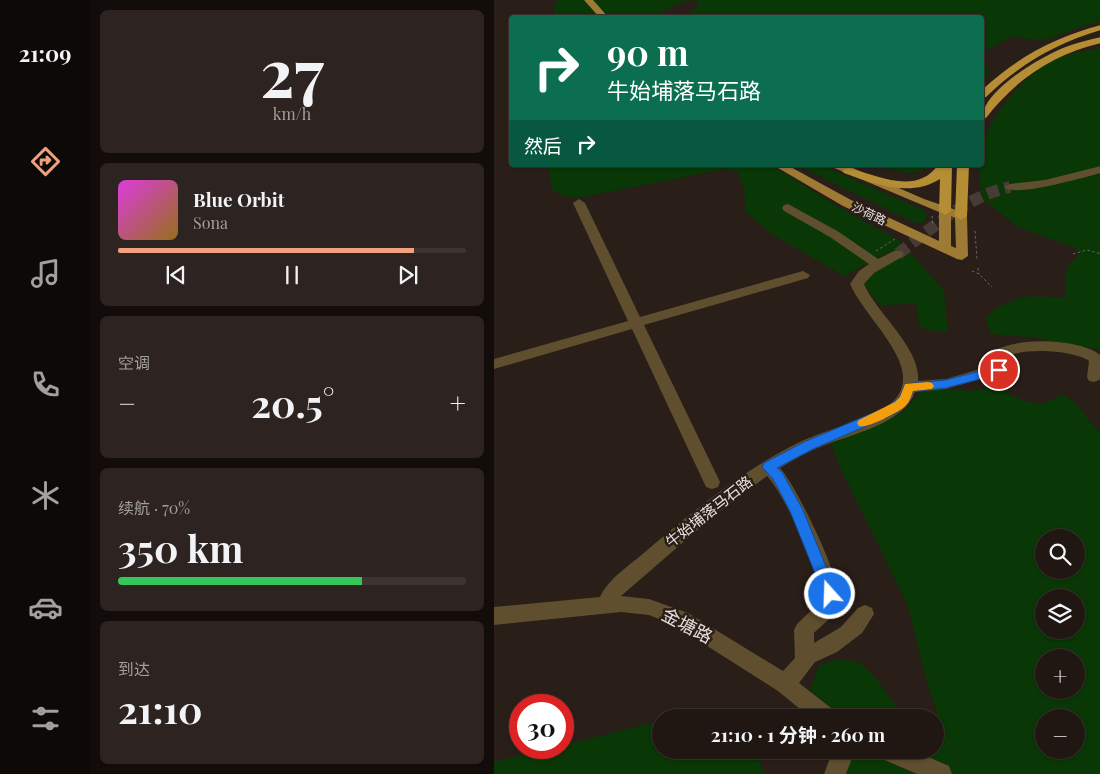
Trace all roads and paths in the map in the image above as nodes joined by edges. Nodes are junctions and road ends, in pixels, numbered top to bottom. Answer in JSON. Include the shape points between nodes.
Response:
{"nodes":[{"id":1,"x":588,"y":0,"type":"edge"},
{"id":2,"x":600,"y":0,"type":"edge"},
{"id":3,"x":608,"y":15,"type":"edge"},
{"id":4,"x":1100,"y":27,"type":"edge"},
{"id":5,"x":1100,"y":33,"type":"edge"},
{"id":6,"x":1100,"y":40,"type":"edge"},
{"id":7,"x":1100,"y":45,"type":"edge"},
{"id":8,"x":1029,"y":58,"type":"junction"},
{"id":9,"x":1048,"y":60,"type":"junction"},
{"id":10,"x":984,"y":93,"type":"edge"},
{"id":11,"x":984,"y":113,"type":"edge"},
{"id":12,"x":783,"y":167,"type":"edge"},
{"id":13,"x":840,"y":167,"type":"edge"},
{"id":14,"x":936,"y":167,"type":"edge"},
{"id":15,"x":944,"y":167,"type":"edge"},
{"id":16,"x":945,"y":167,"type":"edge"},
{"id":17,"x":963,"y":167,"type":"edge"},
{"id":18,"x":1100,"y":169,"type":"edge"},
{"id":19,"x":848,"y":171,"type":"junction"},
{"id":20,"x":1010,"y":186,"type":"tunnel mouth"},
{"id":21,"x":579,"y":203,"type":"dead end"},
{"id":22,"x":788,"y":208,"type":"dead end"},
{"id":23,"x":932,"y":211,"type":"dead end"},
{"id":24,"x":945,"y":211,"type":"junction"},
{"id":25,"x":961,"y":216,"type":"junction"},
{"id":26,"x":975,"y":230,"type":"dead end"},
{"id":27,"x":933,"y":231,"type":"dead end"},
{"id":28,"x":897,"y":246,"type":"joint"},
{"id":29,"x":945,"y":248,"type":"junction"},
{"id":30,"x":1073,"y":254,"type":"dead end"},
{"id":31,"x":1100,"y":254,"type":"edge"},
{"id":32,"x":978,"y":260,"type":"dead end"},
{"id":33,"x":873,"y":261,"type":"junction"},
{"id":34,"x":978,"y":268,"type":"dead end"},
{"id":35,"x":972,"y":270,"type":"dead end"},
{"id":36,"x":979,"y":274,"type":"junction"},
{"id":37,"x":803,"y":275,"type":"dead end"},
{"id":38,"x":992,"y":287,"type":"dead end"},
{"id":39,"x":636,"y":323,"type":"junction"},
{"id":40,"x":494,"y":364,"type":"edge"},
{"id":41,"x":1007,"y":371,"type":"dead end"},
{"id":42,"x":987,"y":372,"type":"junction"},
{"id":43,"x":1094,"y":377,"type":"dead end"},
{"id":44,"x":909,"y":387,"type":"junction"},
{"id":45,"x":768,"y":467,"type":"junction"},
{"id":46,"x":712,"y":482,"type":"dead end"},
{"id":47,"x":606,"y":606,"type":"junction"},
{"id":48,"x":866,"y":614,"type":"dead end"},
{"id":49,"x":494,"y":616,"type":"edge"},
{"id":50,"x":805,"y":655,"type":"junction"},
{"id":51,"x":785,"y":684,"type":"junction"},
{"id":52,"x":817,"y":709,"type":"edge"},
{"id":53,"x":841,"y":759,"type":"edge"},
{"id":54,"x":908,"y":759,"type":"edge"},
{"id":55,"x":835,"y":774,"type":"edge"},
{"id":56,"x":941,"y":774,"type":"edge"}],
"edges":[{"from":1,"to":3,"type":"main road"},
{"from":2,"to":3,"type":"main road"},
{"from":4,"to":8,"type":"highway","via":[[1047,46]]},
{"from":5,"to":8,"type":"highway"},
{"from":6,"to":9,"type":"highway","via":[[1071,48]]},
{"from":7,"to":9,"type":"highway"},
{"from":8,"to":10,"type":"highway"},
{"from":9,"to":11,"type":"highway","via":[[1012,83]]},
{"from":12,"to":29,"type":"main road","name":"沙荷路","via":[[847,203]]},
{"from":13,"to":19,"type":"main road"},
{"from":14,"to":19,"type":"highway","via":[[922,176],[908,179]]},
{"from":15,"to":19,"type":"highway","via":[[933,179],[909,185],[888,183]]},
{"from":16,"to":24,"type":"highway"},
{"from":17,"to":25,"type":"highway"},
{"from":18,"to":20,"type":"street","via":[[1045,183]]},
{"from":19,"to":24,"type":"main road"},
{"from":21,"to":39,"type":"street"},
{"from":22,"to":33,"type":"street"},
{"from":23,"to":27,"type":"path"},
{"from":24,"to":25,"type":"main road"},
{"from":24,"to":29,"type":"main road"},
{"from":25,"to":29,"type":"main road","name":"沙荷路","via":[[962,256]]},
{"from":26,"to":32,"type":"path"},
{"from":28,"to":33,"type":"street"},
{"from":28,"to":33,"type":"path"},
{"from":30,"to":31,"type":"path","via":[[1087,250]]},
{"from":33,"to":44,"type":"street","via":[[857,284],[909,364]]},
{"from":34,"to":36,"type":"path"},
{"from":35,"to":36,"type":"path"},
{"from":36,"to":38,"type":"path"},
{"from":37,"to":39,"type":"street"},
{"from":39,"to":40,"type":"street"},
{"from":39,"to":46,"type":"street"},
{"from":41,"to":42,"type":"street"},
{"from":42,"to":43,"type":"street","via":[[990,361],[999,352],[1049,346],[1092,356],[1096,360]]},
{"from":42,"to":44,"type":"street","via":[[946,384]]},
{"from":44,"to":45,"type":"street","name":"牛始埔落马石路","via":[[904,399],[891,410],[809,445]]},
{"from":45,"to":47,"type":"street","name":"牛始埔落马石路","via":[[736,488],[621,584],[612,592]]},
{"from":45,"to":50,"type":"street","via":[[778,476],[796,510],[830,594],[828,606],[804,630]]},
{"from":47,"to":49,"type":"street","name":"金塘路"},
{"from":47,"to":51,"type":"street","name":"金塘路","via":[[649,607],[681,619]]},
{"from":48,"to":50,"type":"street","via":[[848,633],[821,650]]},
{"from":50,"to":51,"type":"street","via":[[801,668]]},
{"from":51,"to":52,"type":"street","name":"金塘路"},
{"from":53,"to":55,"type":"street"},
{"from":54,"to":56,"type":"street"}]}
